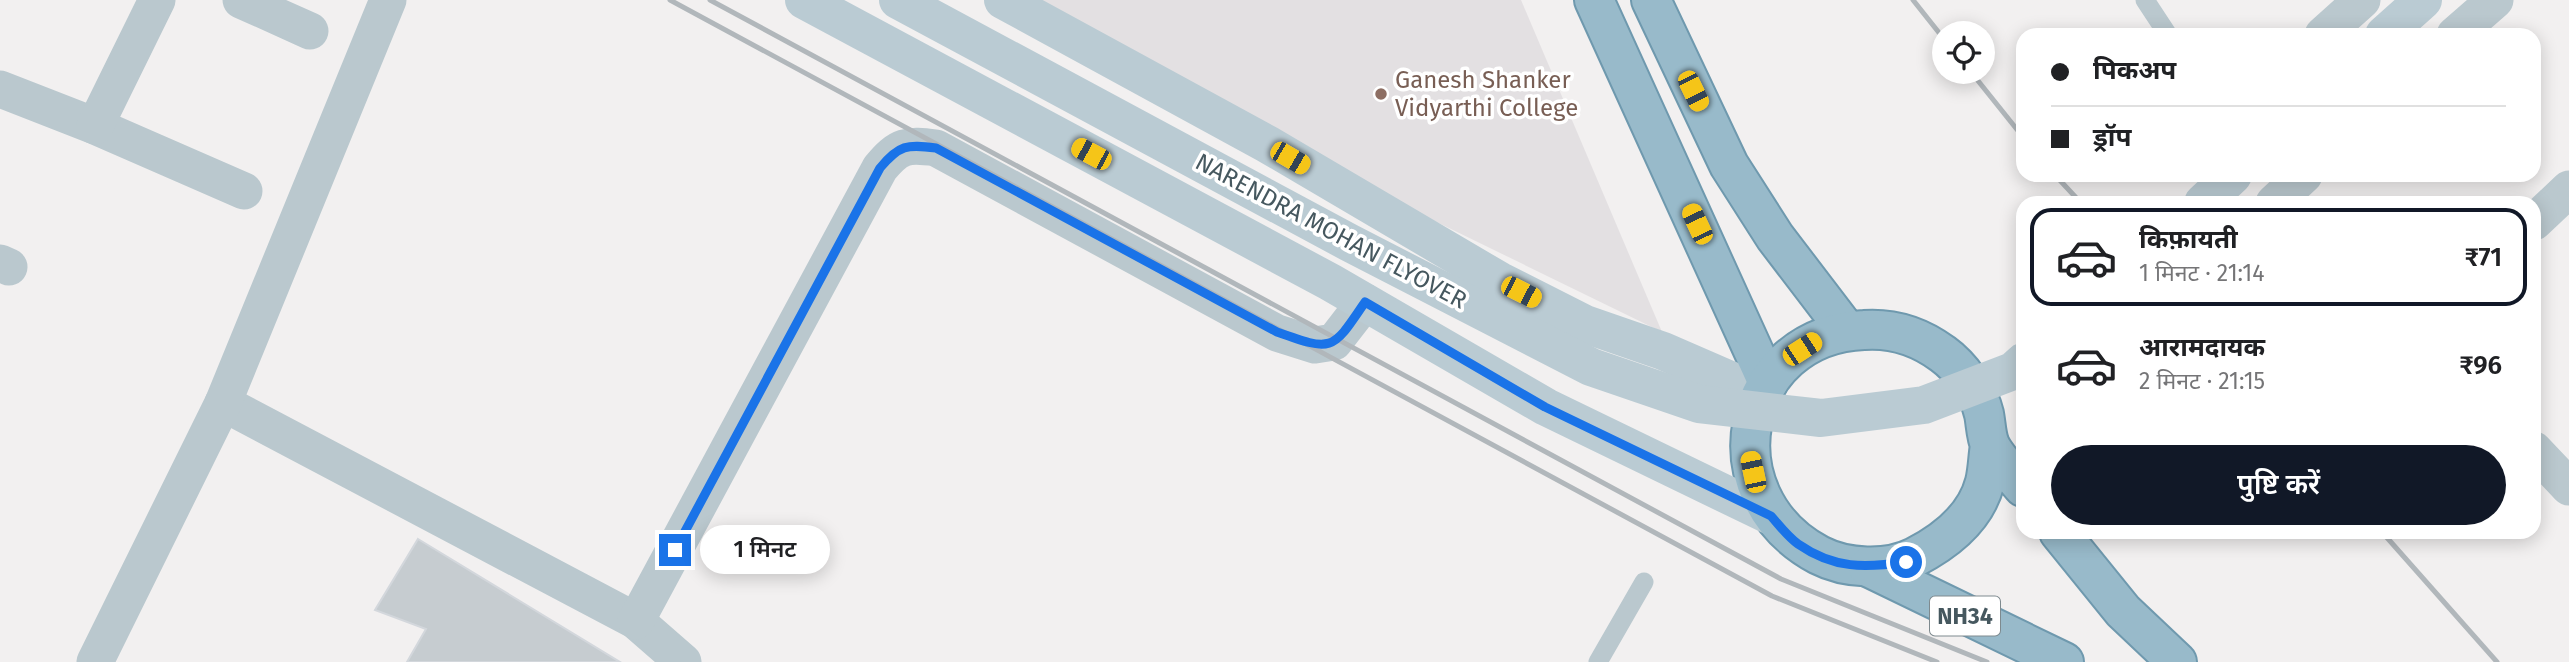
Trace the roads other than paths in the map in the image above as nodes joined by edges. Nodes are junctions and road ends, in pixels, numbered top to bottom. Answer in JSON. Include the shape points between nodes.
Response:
{"nodes":[{"id":1,"x":156,"y":0,"type":"edge"},
{"id":2,"x":241,"y":0,"type":"edge"},
{"id":3,"x":388,"y":0,"type":"edge"},
{"id":4,"x":804,"y":0,"type":"edge"},
{"id":5,"x":898,"y":0,"type":"edge"},
{"id":6,"x":1003,"y":0,"type":"edge"},
{"id":7,"x":1594,"y":0,"type":"edge"},
{"id":8,"x":1651,"y":0,"type":"edge"},
{"id":9,"x":2145,"y":0,"type":"edge"},
{"id":10,"x":2362,"y":0,"type":"edge"},
{"id":11,"x":2424,"y":0,"type":"edge"},
{"id":12,"x":2495,"y":0,"type":"edge"},
{"id":13,"x":2163,"y":28,"type":"edge"},
{"id":14,"x":2331,"y":28,"type":"edge"},
{"id":15,"x":2392,"y":28,"type":"edge"},
{"id":16,"x":2463,"y":28,"type":"edge"},
{"id":17,"x":310,"y":31,"type":"dead end"},
{"id":18,"x":0,"y":89,"type":"edge"},
{"id":19,"x":95,"y":126,"type":"junction"},
{"id":20,"x":2226,"y":182,"type":"edge"},
{"id":21,"x":2569,"y":189,"type":"edge"},
{"id":22,"x":244,"y":191,"type":"dead end"},
{"id":23,"x":2210,"y":196,"type":"edge"},
{"id":24,"x":2541,"y":215,"type":"edge"},
{"id":25,"x":1365,"y":302,"type":"junction"},
{"id":26,"x":1846,"y":330,"type":"junction"},
{"id":27,"x":2016,"y":368,"type":"edge"},
{"id":28,"x":1765,"y":388,"type":"junction"},
{"id":29,"x":223,"y":402,"type":"junction"},
{"id":30,"x":1990,"y":445,"type":"junction"},
{"id":31,"x":2541,"y":457,"type":"edge"},
{"id":32,"x":2016,"y":477,"type":"edge"},
{"id":33,"x":2569,"y":487,"type":"edge"},
{"id":34,"x":1771,"y":516,"type":"junction"},
{"id":35,"x":2065,"y":539,"type":"edge"},
{"id":36,"x":1868,"y":567,"type":"junction"},
{"id":37,"x":1644,"y":582,"type":"dead end"},
{"id":38,"x":636,"y":621,"type":"junction"},
{"id":39,"x":95,"y":662,"type":"edge"},
{"id":40,"x":683,"y":662,"type":"edge"},
{"id":41,"x":1598,"y":662,"type":"edge"},
{"id":42,"x":2064,"y":662,"type":"edge"},
{"id":43,"x":2176,"y":662,"type":"edge"}],
"edges":[{"from":1,"to":19,"type":"street"},
{"from":2,"to":17,"type":"street"},
{"from":3,"to":29,"type":"street"},
{"from":4,"to":25,"type":"main road"},
{"from":5,"to":27,"type":"main road","name":"NARENDRA MOHAN FLYOVER","bridge":true,"via":[[1591,367],[1699,404],[1821,418],[1924,405]]},
{"from":6,"to":28,"type":"main road","via":[[1267,144],[1500,281],[1585,324]]},
{"from":7,"to":28,"type":"highway"},
{"from":8,"to":26,"type":"highway","via":[[1729,165],[1775,237]]},
{"from":9,"to":13,"type":"lane"},
{"from":10,"to":14,"type":"street"},
{"from":11,"to":15,"type":"main road"},
{"from":12,"to":16,"type":"street"},
{"from":18,"to":19,"type":"street"},
{"from":19,"to":22,"type":"street"},
{"from":20,"to":23,"type":"main road"},
{"from":21,"to":24,"type":"street"},
{"from":25,"to":34,"type":"main road","via":[[1545,407]]},
{"from":25,"to":38,"type":"street","via":[[1334,342],[1315,345],[1277,332],[936,148],[912,145],[896,150],[880,168]]},
{"from":26,"to":28,"type":"highway","number":"NH34","via":[[1789,358]]},
{"from":26,"to":30,"type":"highway","number":"NH34","via":[[1881,329],[1915,337],[1945,355],[1968,380],[1984,411]]},
{"from":28,"to":34,"type":"highway","number":"NH34","via":[[1752,424],[1749,456],[1756,488]]},
{"from":29,"to":38,"type":"street"},
{"from":29,"to":39,"type":"street"},
{"from":30,"to":32,"type":"highway","number":"NH34"},
{"from":30,"to":36,"type":"highway","number":"NH34","via":[[1985,483],[1967,517],[1940,544],[1906,562]]},
{"from":31,"to":33,"type":"street"},
{"from":34,"to":36,"type":"highway","number":"NH34","via":[[1797,543],[1830,561]]},
{"from":35,"to":43,"type":"highway","via":[[2123,611]]},
{"from":36,"to":42,"type":"highway","number":"NH34"},
{"from":37,"to":41,"type":"lane"},
{"from":38,"to":40,"type":"street"}]}
